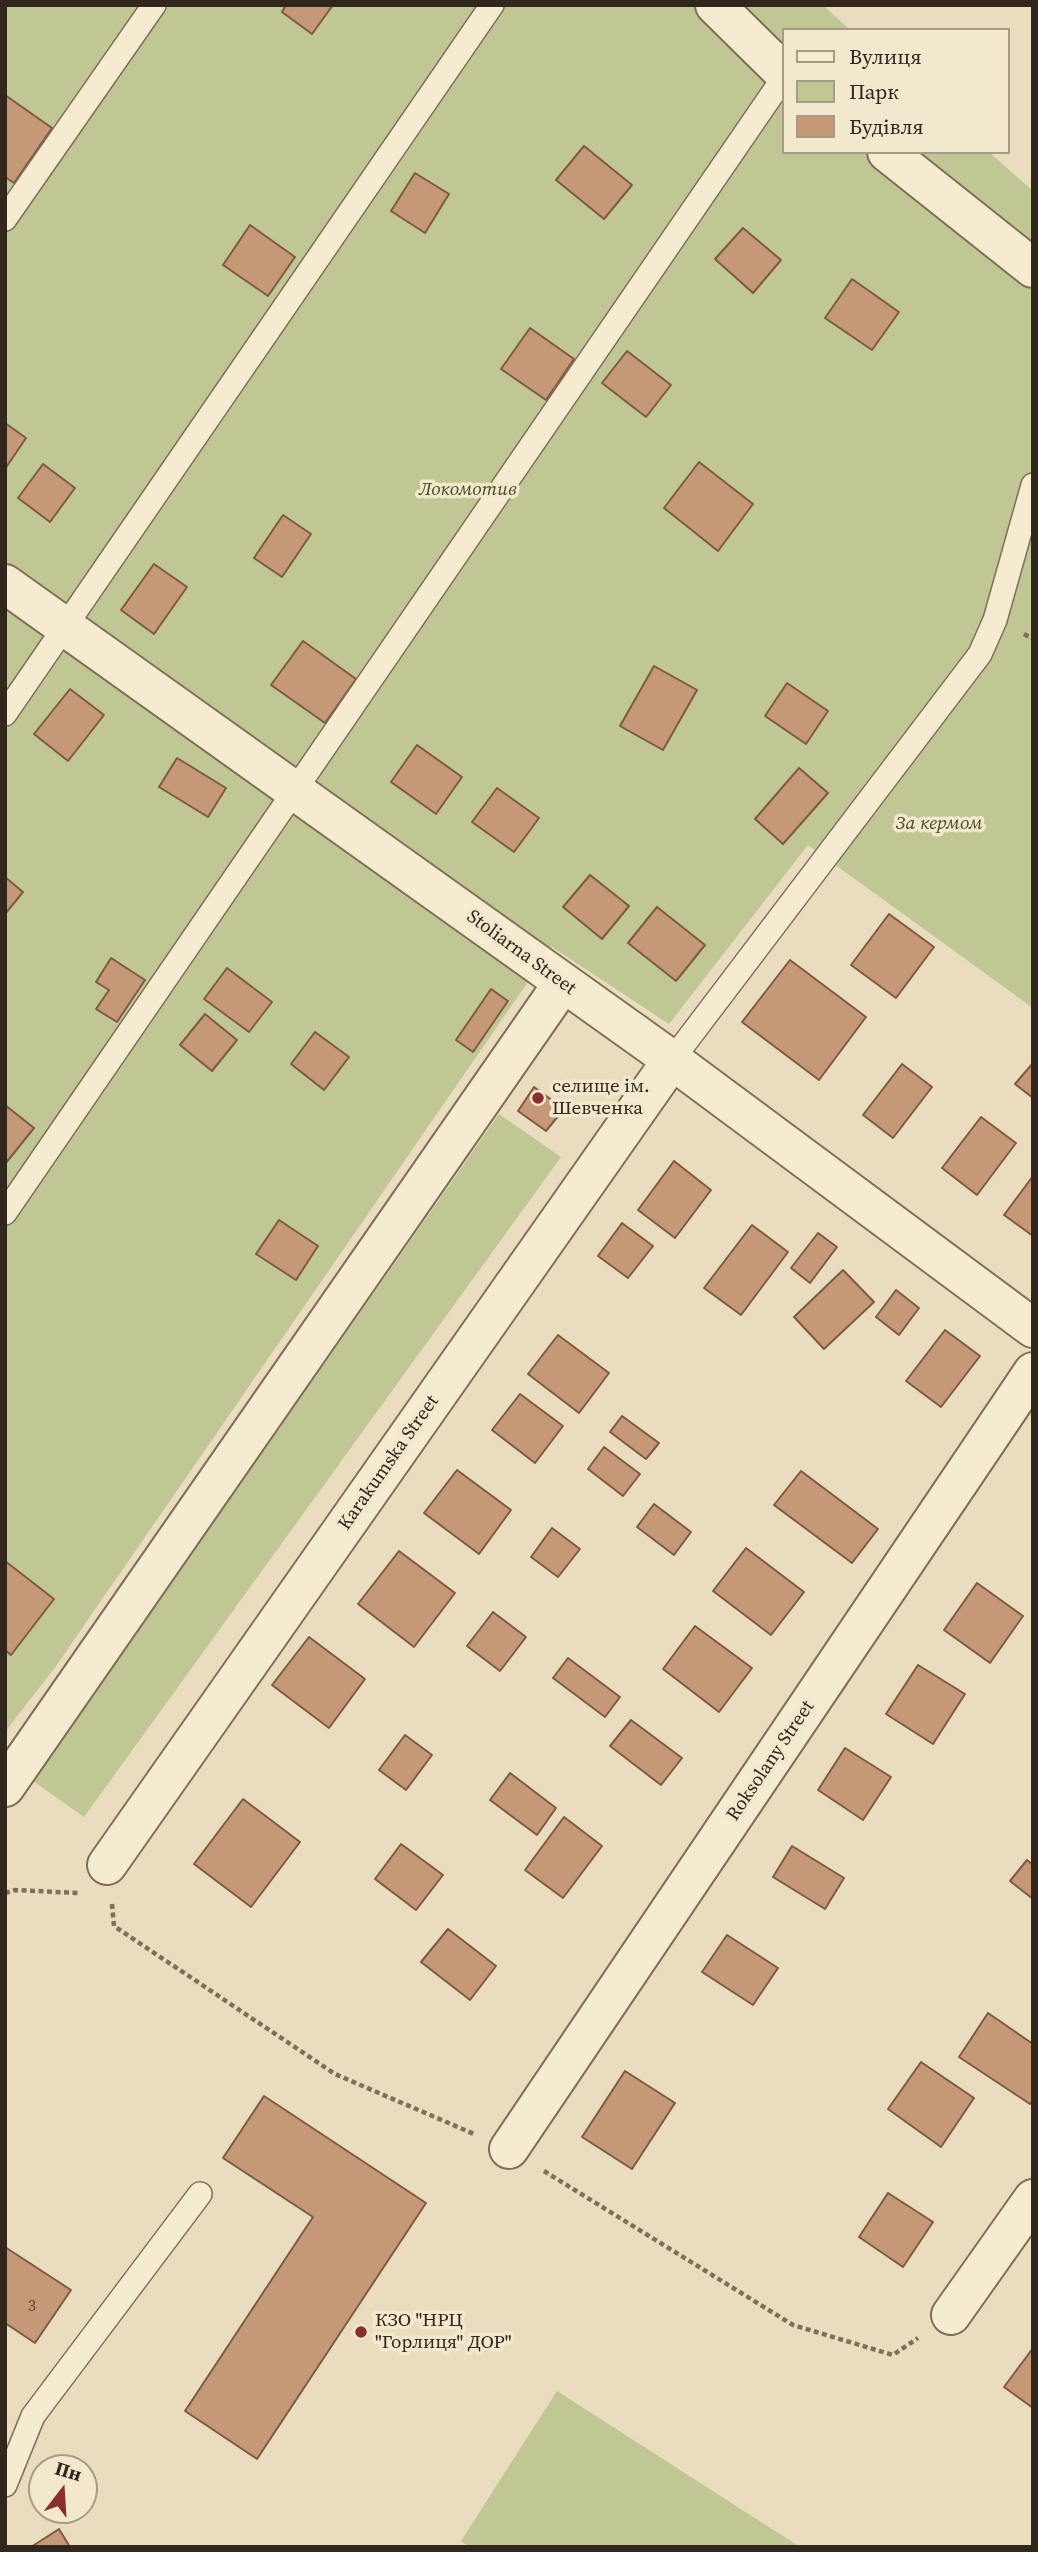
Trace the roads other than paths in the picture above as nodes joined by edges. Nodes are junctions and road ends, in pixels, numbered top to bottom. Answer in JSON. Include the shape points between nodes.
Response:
{"nodes":[{"id":1,"x":154,"y":5,"type":"edge"},
{"id":2,"x":492,"y":5,"type":"edge"},
{"id":3,"x":715,"y":5,"type":"edge"},
{"id":4,"x":782,"y":73,"type":"edge"},
{"id":5,"x":782,"y":78,"type":"edge"},
{"id":6,"x":890,"y":154,"type":"edge"},
{"id":7,"x":5,"y":219,"type":"edge"},
{"id":8,"x":1033,"y":268,"type":"edge"},
{"id":9,"x":1033,"y":485,"type":"edge"},
{"id":10,"x":5,"y":584,"type":"edge"},
{"id":11,"x":64,"y":626,"type":"junction"},
{"id":12,"x":5,"y":714,"type":"edge"},
{"id":13,"x":295,"y":790,"type":"junction"},
{"id":14,"x":564,"y":983,"type":"junction"},
{"id":15,"x":672,"y":1060,"type":"junction"},
{"id":16,"x":5,"y":1213,"type":"edge"},
{"id":17,"x":1033,"y":1328,"type":"edge"},
{"id":18,"x":1033,"y":1372,"type":"edge"},
{"id":19,"x":5,"y":1787,"type":"edge"},
{"id":20,"x":96,"y":1879,"type":"road end"},
{"id":21,"x":509,"y":2149,"type":"dead end"},
{"id":22,"x":200,"y":2194,"type":"dead end"},
{"id":23,"x":1033,"y":2199,"type":"edge"},
{"id":24,"x":950,"y":2315,"type":"dead end"},
{"id":25,"x":5,"y":2485,"type":"edge"}],
"edges":[{"from":1,"to":7,"type":"lane"},
{"from":2,"to":11,"type":"lane"},
{"from":3,"to":4,"type":"street"},
{"from":5,"to":13,"type":"lane"},
{"from":6,"to":8,"type":"street"},
{"from":9,"to":15,"type":"lane","via":[[995,620],[980,654]]},
{"from":10,"to":11,"type":"street","name":"Stoliarna Street"},
{"from":11,"to":12,"type":"lane"},
{"from":11,"to":13,"type":"street","name":"Stoliarna Street"},
{"from":13,"to":14,"type":"street","name":"Stoliarna Street"},
{"from":13,"to":16,"type":"lane"},
{"from":14,"to":15,"type":"street","name":"Stoliarna Street"},
{"from":14,"to":19,"type":"street"},
{"from":15,"to":17,"type":"street","name":"Stoliarna Street"},
{"from":15,"to":20,"type":"street","name":"Karakumska Street"},
{"from":18,"to":21,"type":"street","name":"Roksolany Street"},
{"from":22,"to":25,"type":"lane","via":[[33,2416]]},
{"from":23,"to":24,"type":"street"}]}
